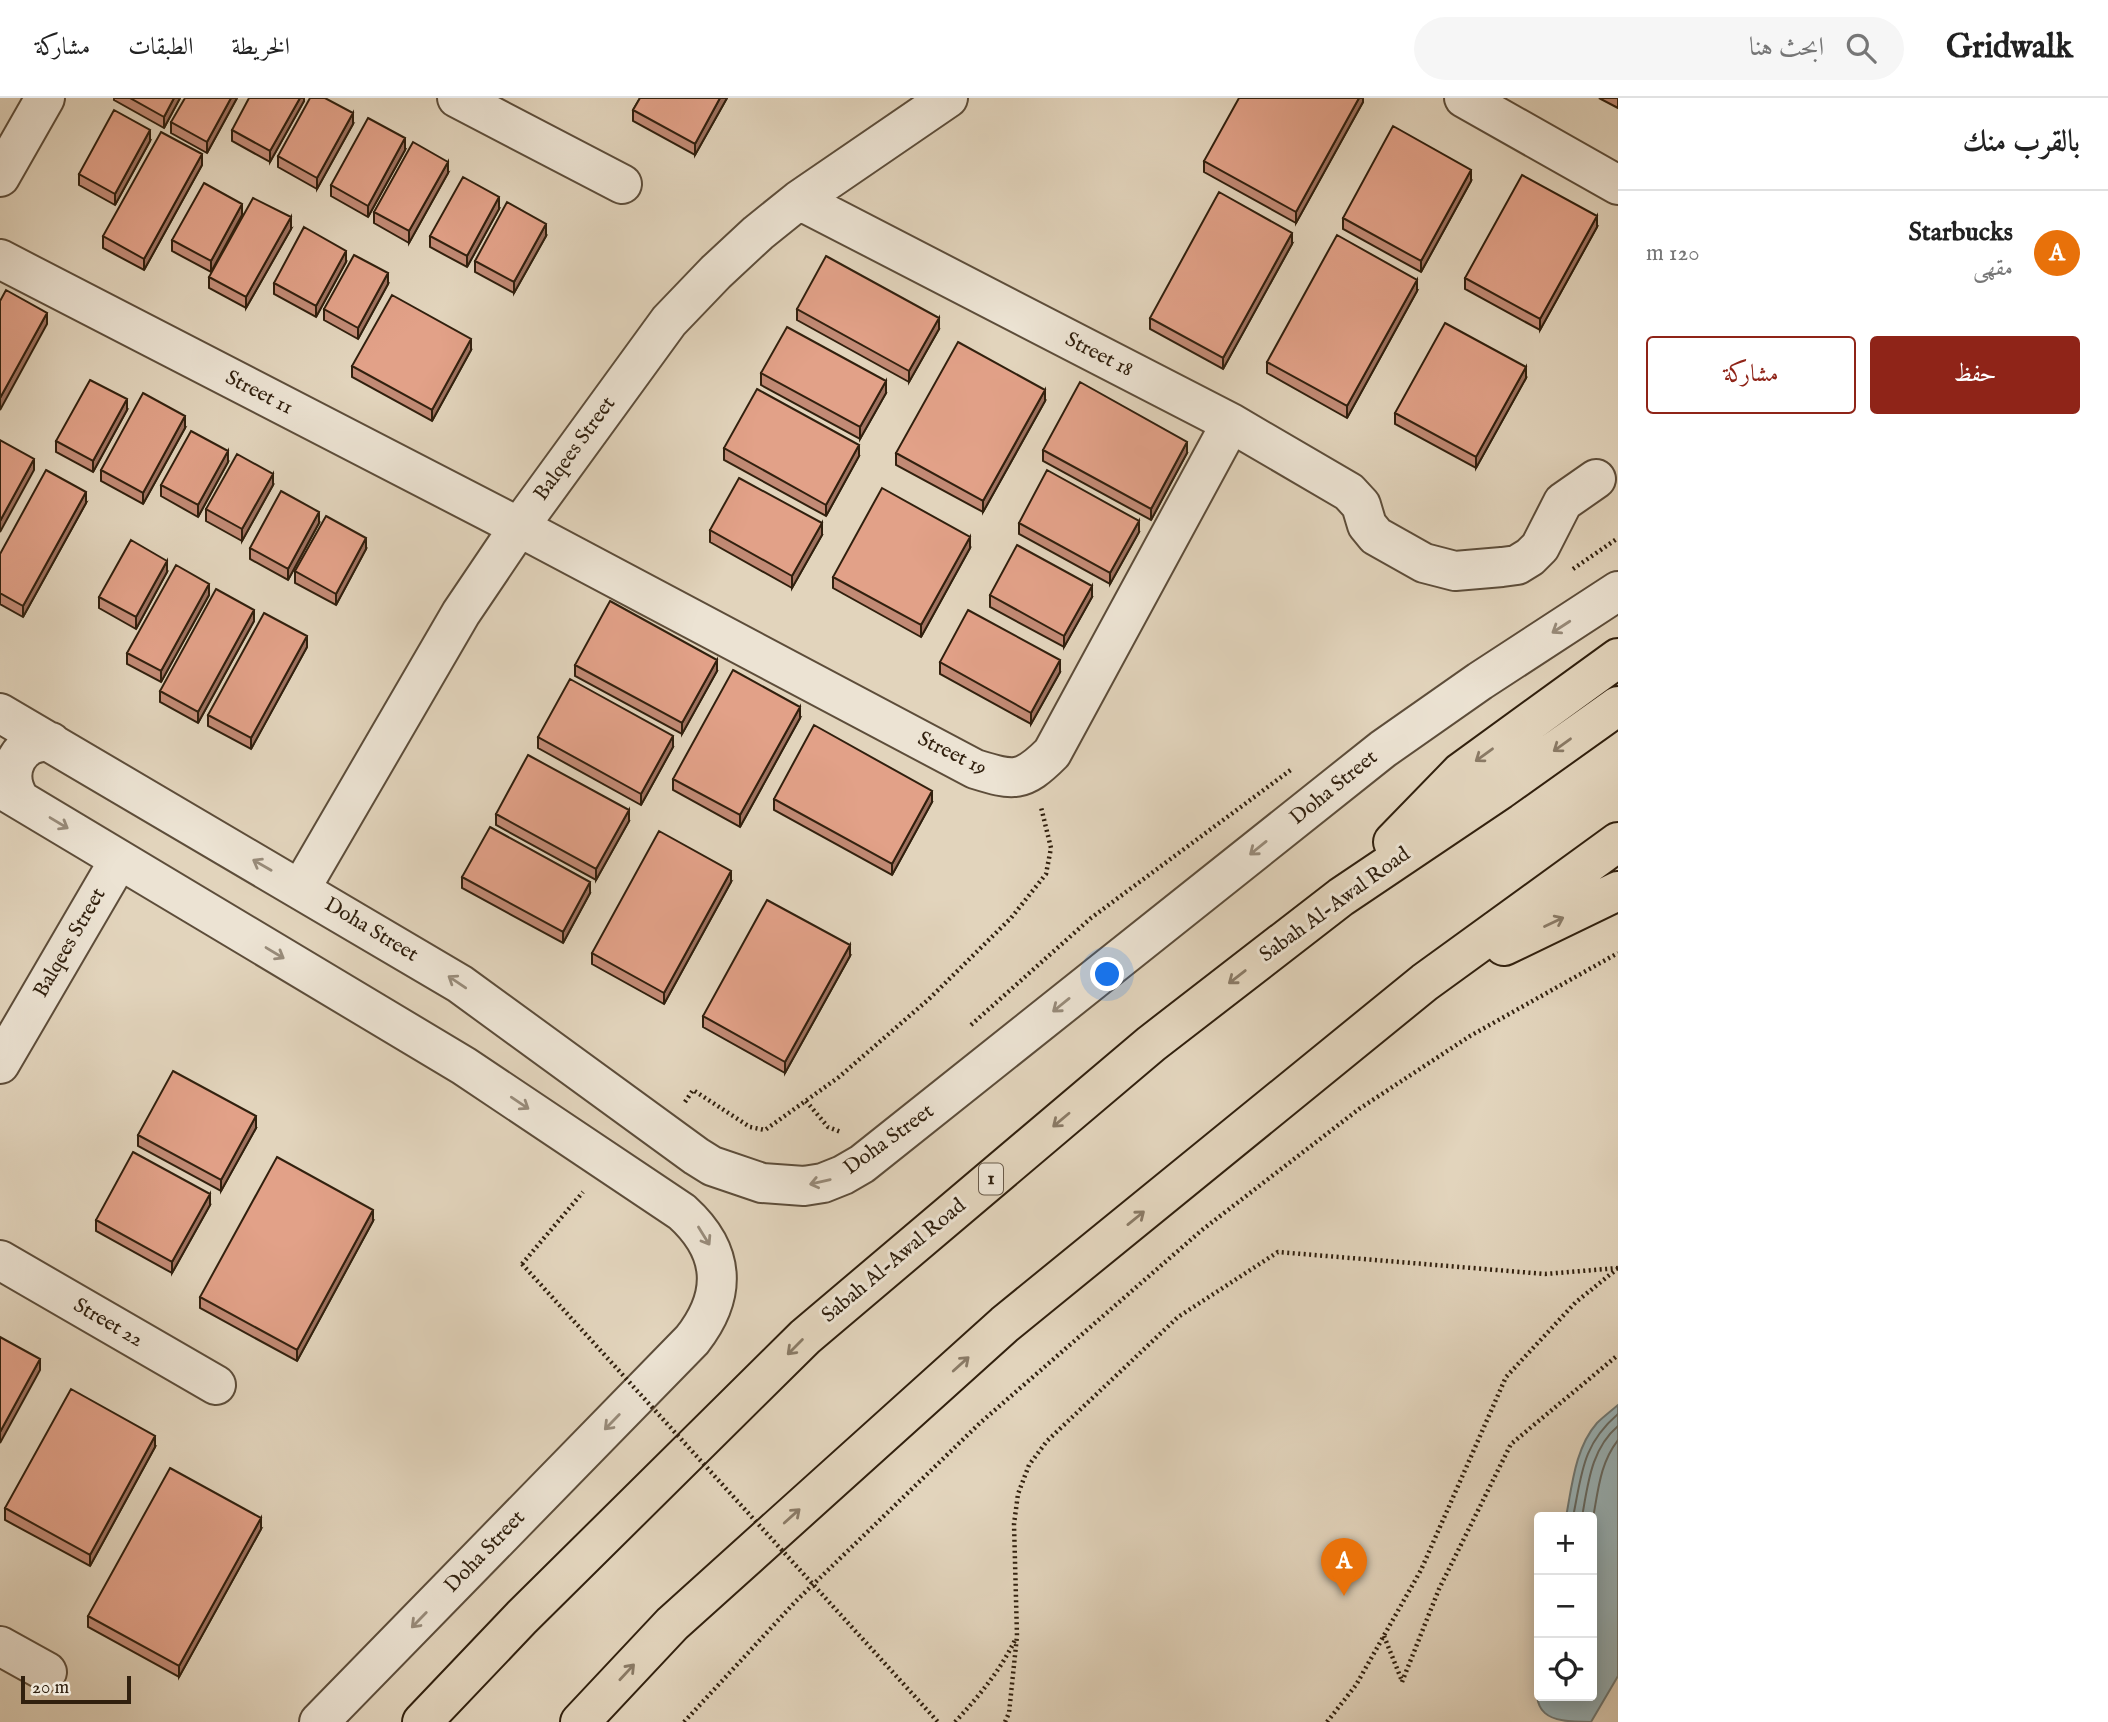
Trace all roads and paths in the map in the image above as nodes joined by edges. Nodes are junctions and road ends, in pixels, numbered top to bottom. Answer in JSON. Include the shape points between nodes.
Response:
{"nodes":[{"id":1,"x":45,"y":98,"type":"edge"},
{"id":2,"x":457,"y":98,"type":"edge"},
{"id":3,"x":948,"y":98,"type":"edge"},
{"id":4,"x":1464,"y":98,"type":"edge"},
{"id":5,"x":0,"y":177,"type":"edge"},
{"id":6,"x":622,"y":184,"type":"dead end"},
{"id":7,"x":1618,"y":185,"type":"edge"},
{"id":8,"x":799,"y":200,"type":"junction"},
{"id":9,"x":0,"y":259,"type":"edge"},
{"id":10,"x":1231,"y":423,"type":"junction"},
{"id":11,"x":1596,"y":479,"type":"dead end"},
{"id":12,"x":519,"y":527,"type":"junction"},
{"id":13,"x":1618,"y":591,"type":"edge"},
{"id":14,"x":1618,"y":658,"type":"edge"},
{"id":15,"x":1618,"y":706,"type":"edge"},
{"id":16,"x":0,"y":713,"type":"edge"},
{"id":17,"x":51,"y":742,"type":"junction"},
{"id":18,"x":1033,"y":772,"type":"junction"},
{"id":19,"x":9,"y":793,"type":"edge"},
{"id":20,"x":1618,"y":842,"type":"edge"},
{"id":21,"x":119,"y":860,"type":"junction"},
{"id":22,"x":300,"y":888,"type":"junction"},
{"id":23,"x":1618,"y":891,"type":"edge"},
{"id":24,"x":1341,"y":897,"type":"junction"},
{"id":25,"x":1618,"y":953,"type":"edge"},
{"id":26,"x":1425,"y":982,"type":"junction"},
{"id":27,"x":512,"y":1023,"type":"junction"},
{"id":28,"x":0,"y":1063,"type":"edge"},
{"id":29,"x":464,"y":1066,"type":"junction"},
{"id":30,"x":663,"y":1133,"type":"junction"},
{"id":31,"x":565,"y":1213,"type":"dead end"},
{"id":32,"x":0,"y":1260,"type":"edge"},
{"id":33,"x":1618,"y":1268,"type":"edge"},
{"id":34,"x":1618,"y":1355,"type":"edge"},
{"id":35,"x":216,"y":1385,"type":"dead end"},
{"id":36,"x":1017,"y":1636,"type":"junction"},
{"id":37,"x":1384,"y":1636,"type":"junction"},
{"id":38,"x":0,"y":1646,"type":"edge"},
{"id":39,"x":47,"y":1672,"type":"dead end"},
{"id":40,"x":319,"y":1722,"type":"edge"},
{"id":41,"x":422,"y":1722,"type":"edge"},
{"id":42,"x":580,"y":1722,"type":"edge"},
{"id":43,"x":684,"y":1722,"type":"edge"},
{"id":44,"x":937,"y":1722,"type":"edge"},
{"id":45,"x":955,"y":1722,"type":"edge"},
{"id":46,"x":1005,"y":1722,"type":"edge"},
{"id":47,"x":1327,"y":1722,"type":"edge"}],
"edges":[{"from":1,"to":5,"type":"street"},
{"from":2,"to":6,"type":"street"},
{"from":3,"to":8,"type":"street","name":"Balqees Street"},
{"from":4,"to":7,"type":"street"},
{"from":8,"to":10,"type":"street","name":"Street 18"},
{"from":8,"to":12,"type":"street","name":"Balqees Street","via":[[716,272],[669,321]]},
{"from":9,"to":12,"type":"street","name":"Street 11"},
{"from":10,"to":11,"type":"street","name":"Street 18","via":[[1349,492],[1376,536],[1424,562],[1455,571],[1517,565],[1530,558],[1541,547],[1563,502]]},
{"from":10,"to":18,"type":"street","via":[[1052,753]]},
{"from":12,"to":18,"type":"street","name":"Street 19","via":[[975,769],[1007,779]]},
{"from":12,"to":22,"type":"street","name":"Balqees Street","via":[[460,614]]},
{"from":13,"to":30,"type":"street","name":"Doha Street","one_way":true,"via":[[1383,749],[844,1175],[804,1186],[753,1181],[712,1166]]},
{"from":14,"to":24,"type":"highway","one_way":true,"via":[[1461,772]]},
{"from":15,"to":24,"type":"highway","name":"Sabah Al-Awal Road","number":"1","one_way":true},
{"from":16,"to":17,"type":"street","name":"Doha Street"},
{"from":17,"to":19,"type":"street","via":[[31,745],[16,759]]},
{"from":22,"to":17,"type":"street","name":"Doha Street","one_way":true},
{"from":18,"to":30,"type":"path","via":[[1051,848],[1046,874],[1011,918],[929,999],[839,1077],[765,1130],[750,1127],[693,1090]]},
{"from":19,"to":21,"type":"street","name":"Doha Street","one_way":true},
{"from":20,"to":26,"type":"highway"},
{"from":21,"to":28,"type":"street","name":"Balqees Street"},
{"from":21,"to":29,"type":"street","name":"Doha Street","one_way":true},
{"from":27,"to":22,"type":"street","name":"Doha Street","one_way":true,"via":[[460,984]]},
{"from":26,"to":23,"type":"highway","one_way":true},
{"from":24,"to":41,"type":"highway","name":"Sabah Al-Awal Road","number":"1","one_way":true,"via":[[1151,1044],[805,1337]]},
{"from":25,"to":43,"type":"path","via":[[1470,1037],[1359,1109],[1202,1230],[980,1423],[796,1601]]},
{"from":42,"to":26,"type":"highway","one_way":true,"via":[[673,1624],[1005,1324]]},
{"from":27,"to":29,"type":"street","via":[[516,1040],[504,1063],[480,1072]]},
{"from":27,"to":30,"type":"street","name":"Doha Street"},
{"from":29,"to":40,"type":"street","name":"Doha Street","one_way":true,"via":[[698,1227],[714,1253],[713,1302],[692,1340]]},
{"from":31,"to":44,"type":"path","bridge":true,"via":[[522,1264]]},
{"from":32,"to":35,"type":"street","name":"Street 22"},
{"from":33,"to":36,"type":"path","via":[[1545,1274],[1278,1252],[1178,1317],[1047,1441],[1029,1465],[1018,1494],[1014,1524]]},
{"from":33,"to":37,"type":"path","via":[[1576,1301],[1506,1377],[1421,1570]]},
{"from":34,"to":37,"type":"path","via":[[1511,1444],[1439,1589],[1402,1682]]},
{"from":36,"to":45,"type":"path","via":[[982,1693]]},
{"from":36,"to":46,"type":"path"},
{"from":37,"to":47,"type":"path","via":[[1356,1685]]},
{"from":38,"to":39,"type":"street"}]}
